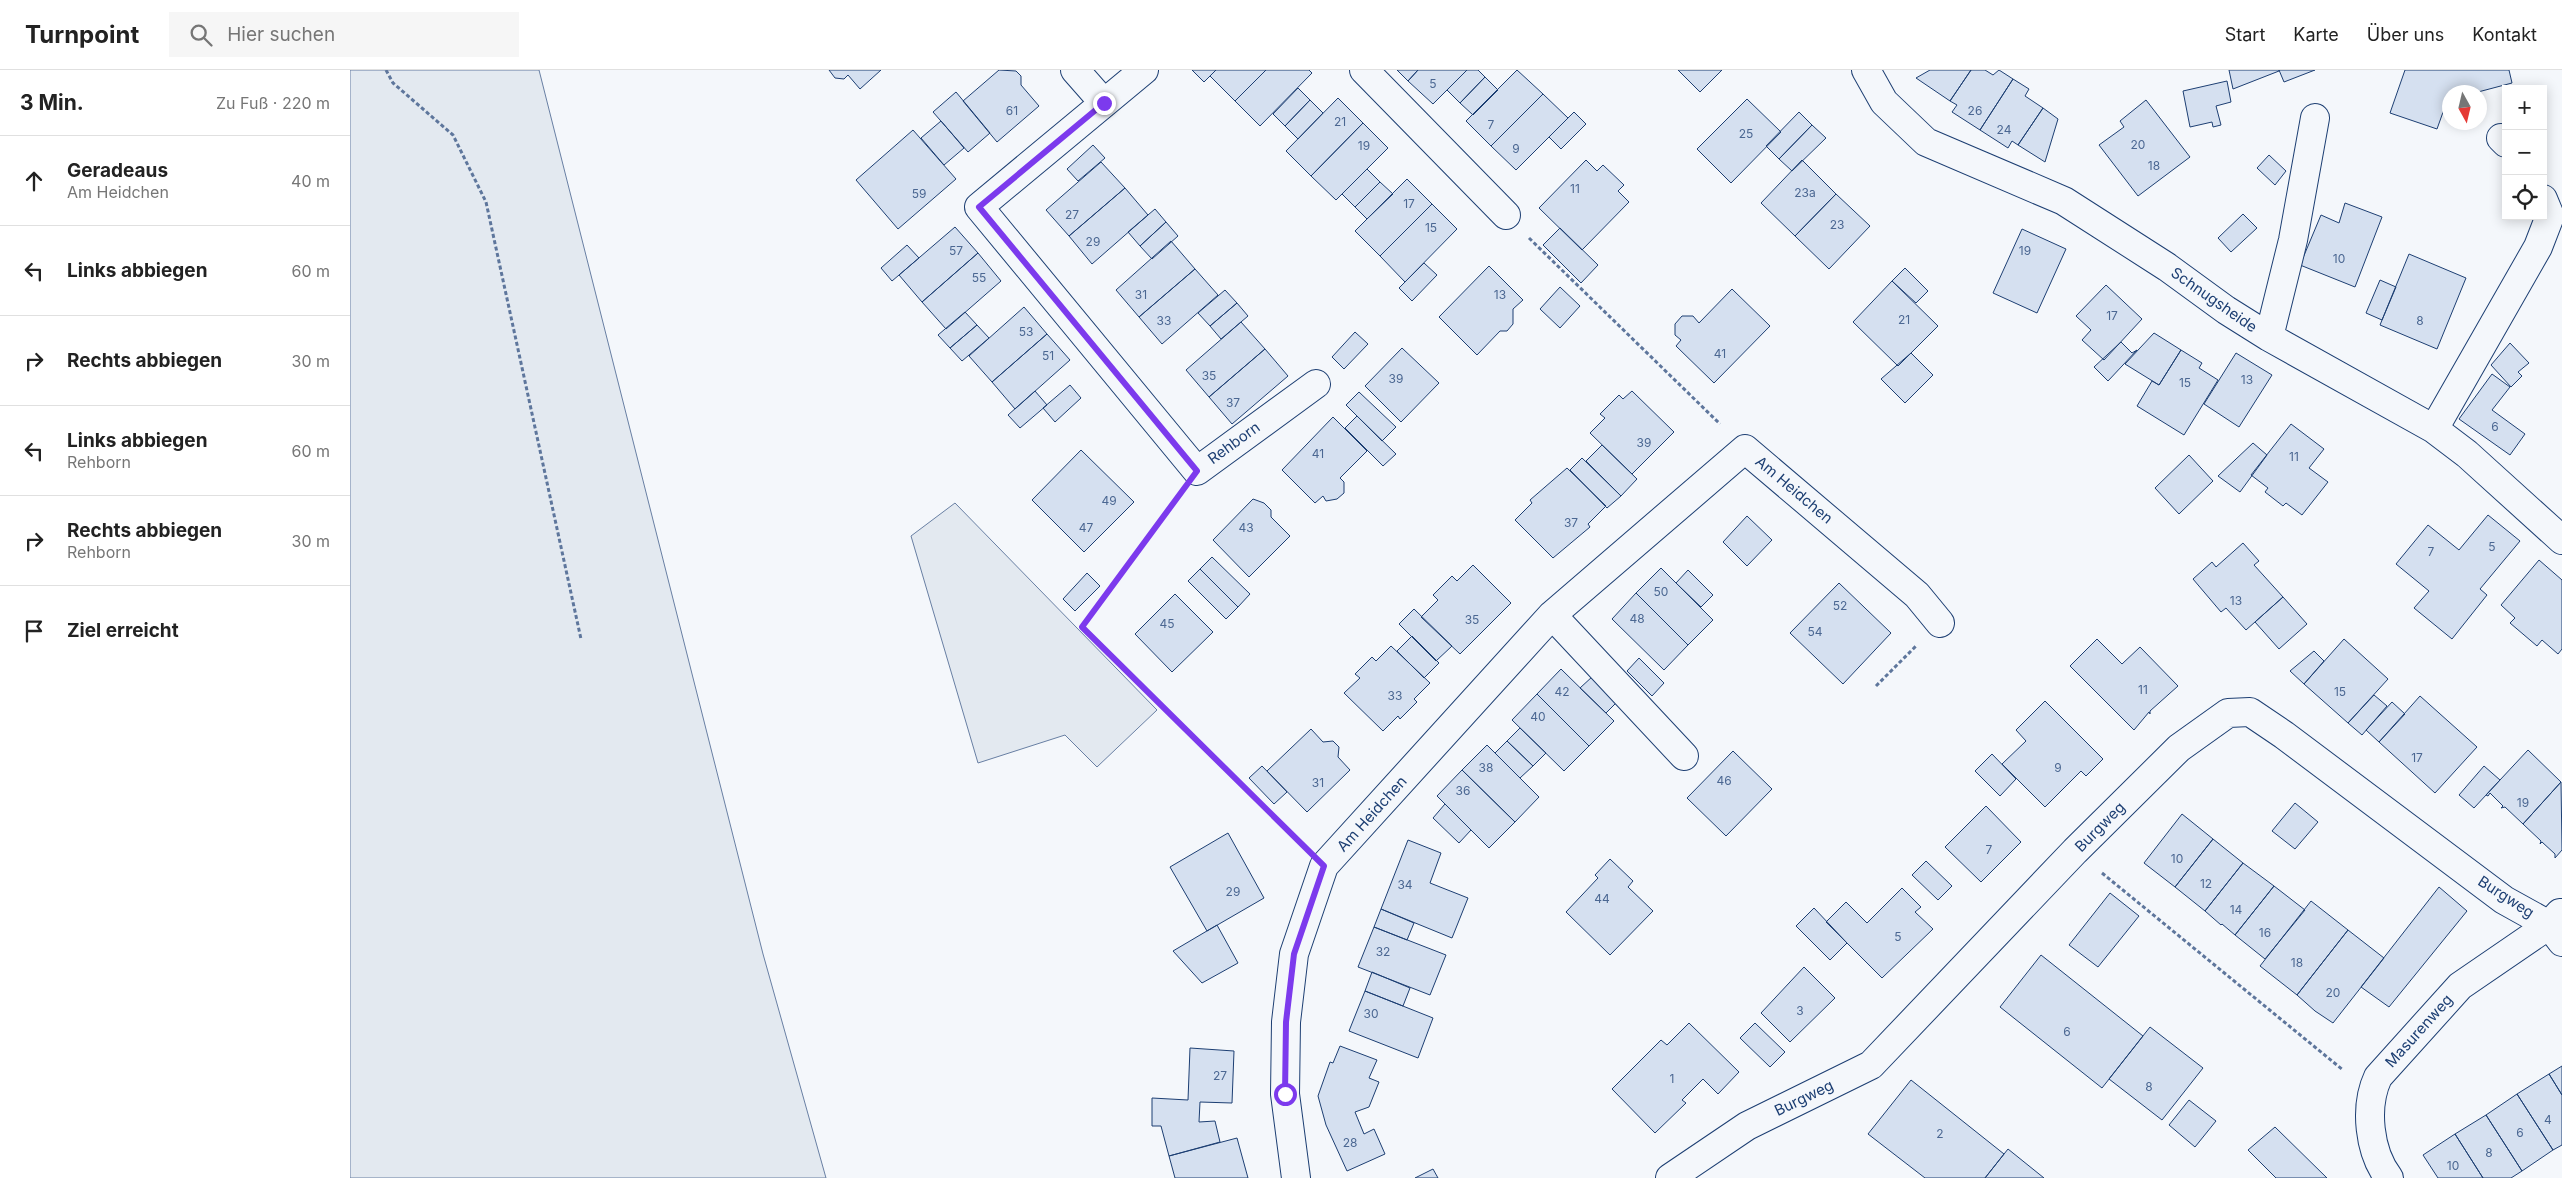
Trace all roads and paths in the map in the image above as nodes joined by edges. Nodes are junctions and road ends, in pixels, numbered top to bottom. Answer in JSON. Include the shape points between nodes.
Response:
{"nodes":[{"id":1,"x":386,"y":70,"type":"edge"},
{"id":2,"x":1075,"y":70,"type":"edge"},
{"id":3,"x":1144,"y":70,"type":"edge"},
{"id":4,"x":1364,"y":70,"type":"edge"},
{"id":5,"x":1866,"y":70,"type":"edge"},
{"id":6,"x":1104,"y":103,"type":"junction"},
{"id":7,"x":2315,"y":118,"type":"dead end"},
{"id":8,"x":2547,"y":209,"type":"edge"},
{"id":9,"x":1506,"y":215,"type":"joint"},
{"id":10,"x":2269,"y":338,"type":"junction"},
{"id":11,"x":1316,"y":384,"type":"dead end"},
{"id":12,"x":2434,"y":429,"type":"junction"},
{"id":13,"x":1745,"y":449,"type":"junction"},
{"id":14,"x":1197,"y":471,"type":"junction"},
{"id":15,"x":2562,"y":540,"type":"edge"},
{"id":16,"x":1552,"y":615,"type":"junction"},
{"id":17,"x":1940,"y":623,"type":"joint"},
{"id":18,"x":581,"y":639,"type":"dead end"},
{"id":19,"x":1876,"y":686,"type":"dead end"},
{"id":20,"x":1684,"y":756,"type":"dead end"},
{"id":21,"x":2075,"y":851,"type":"junction"},
{"id":22,"x":1324,"y":866,"type":"junction"},
{"id":23,"x":2558,"y":926,"type":"edge"},
{"id":24,"x":2372,"y":1092,"type":"junction"},
{"id":25,"x":1296,"y":1178,"type":"edge"},
{"id":26,"x":1670,"y":1178,"type":"edge"},
{"id":27,"x":2389,"y":1178,"type":"edge"}],
"edges":[{"from":1,"to":18,"type":"path","via":[[393,83],[453,135],[486,202]]},
{"from":2,"to":6,"type":"street"},
{"from":3,"to":6,"type":"street","name":"Rehborn"},
{"from":4,"to":9,"type":"street"},
{"from":5,"to":10,"type":"street","name":"Schnugsheide","via":[[1884,102],[1926,142],[2064,201]]},
{"from":6,"to":14,"type":"street","name":"Rehborn","via":[[979,207]]},
{"from":7,"to":10,"type":"street","via":[[2293,240]]},
{"from":8,"to":12,"type":"street","via":[[2550,216],[2538,246]]},
{"from":9,"to":13,"type":"path"},
{"from":10,"to":12,"type":"street","name":"Schnugsheide"},
{"from":11,"to":14,"type":"street","name":"Rehborn"},
{"from":12,"to":15,"type":"street","name":"Schnugsheide","via":[[2467,454]]},
{"from":13,"to":16,"type":"street","name":"Am Heidchen"},
{"from":13,"to":17,"type":"street","name":"Am Heidchen","via":[[1917,595]]},
{"from":14,"to":22,"type":"path","via":[[1082,627]]},
{"from":16,"to":20,"type":"street"},
{"from":16,"to":22,"type":"street","name":"Am Heidchen"},
{"from":17,"to":19,"type":"path"},
{"from":21,"to":23,"type":"street","name":"Burgweg","via":[[2179,748],[2228,713],[2250,712],[2504,900]]},
{"from":21,"to":24,"type":"path"},
{"from":21,"to":26,"type":"street","name":"Burgweg","via":[[1871,1065],[1747,1126]]},
{"from":22,"to":25,"type":"street","name":"Am Heidchen","via":[[1294,954],[1286,1022],[1285,1094]]},
{"from":23,"to":24,"type":"street","name":"Masurenweg","via":[[2460,986],[2378,1077]]},
{"from":24,"to":27,"type":"street","name":"Masurenweg","via":[[2371,1128],[2379,1164]]}]}
